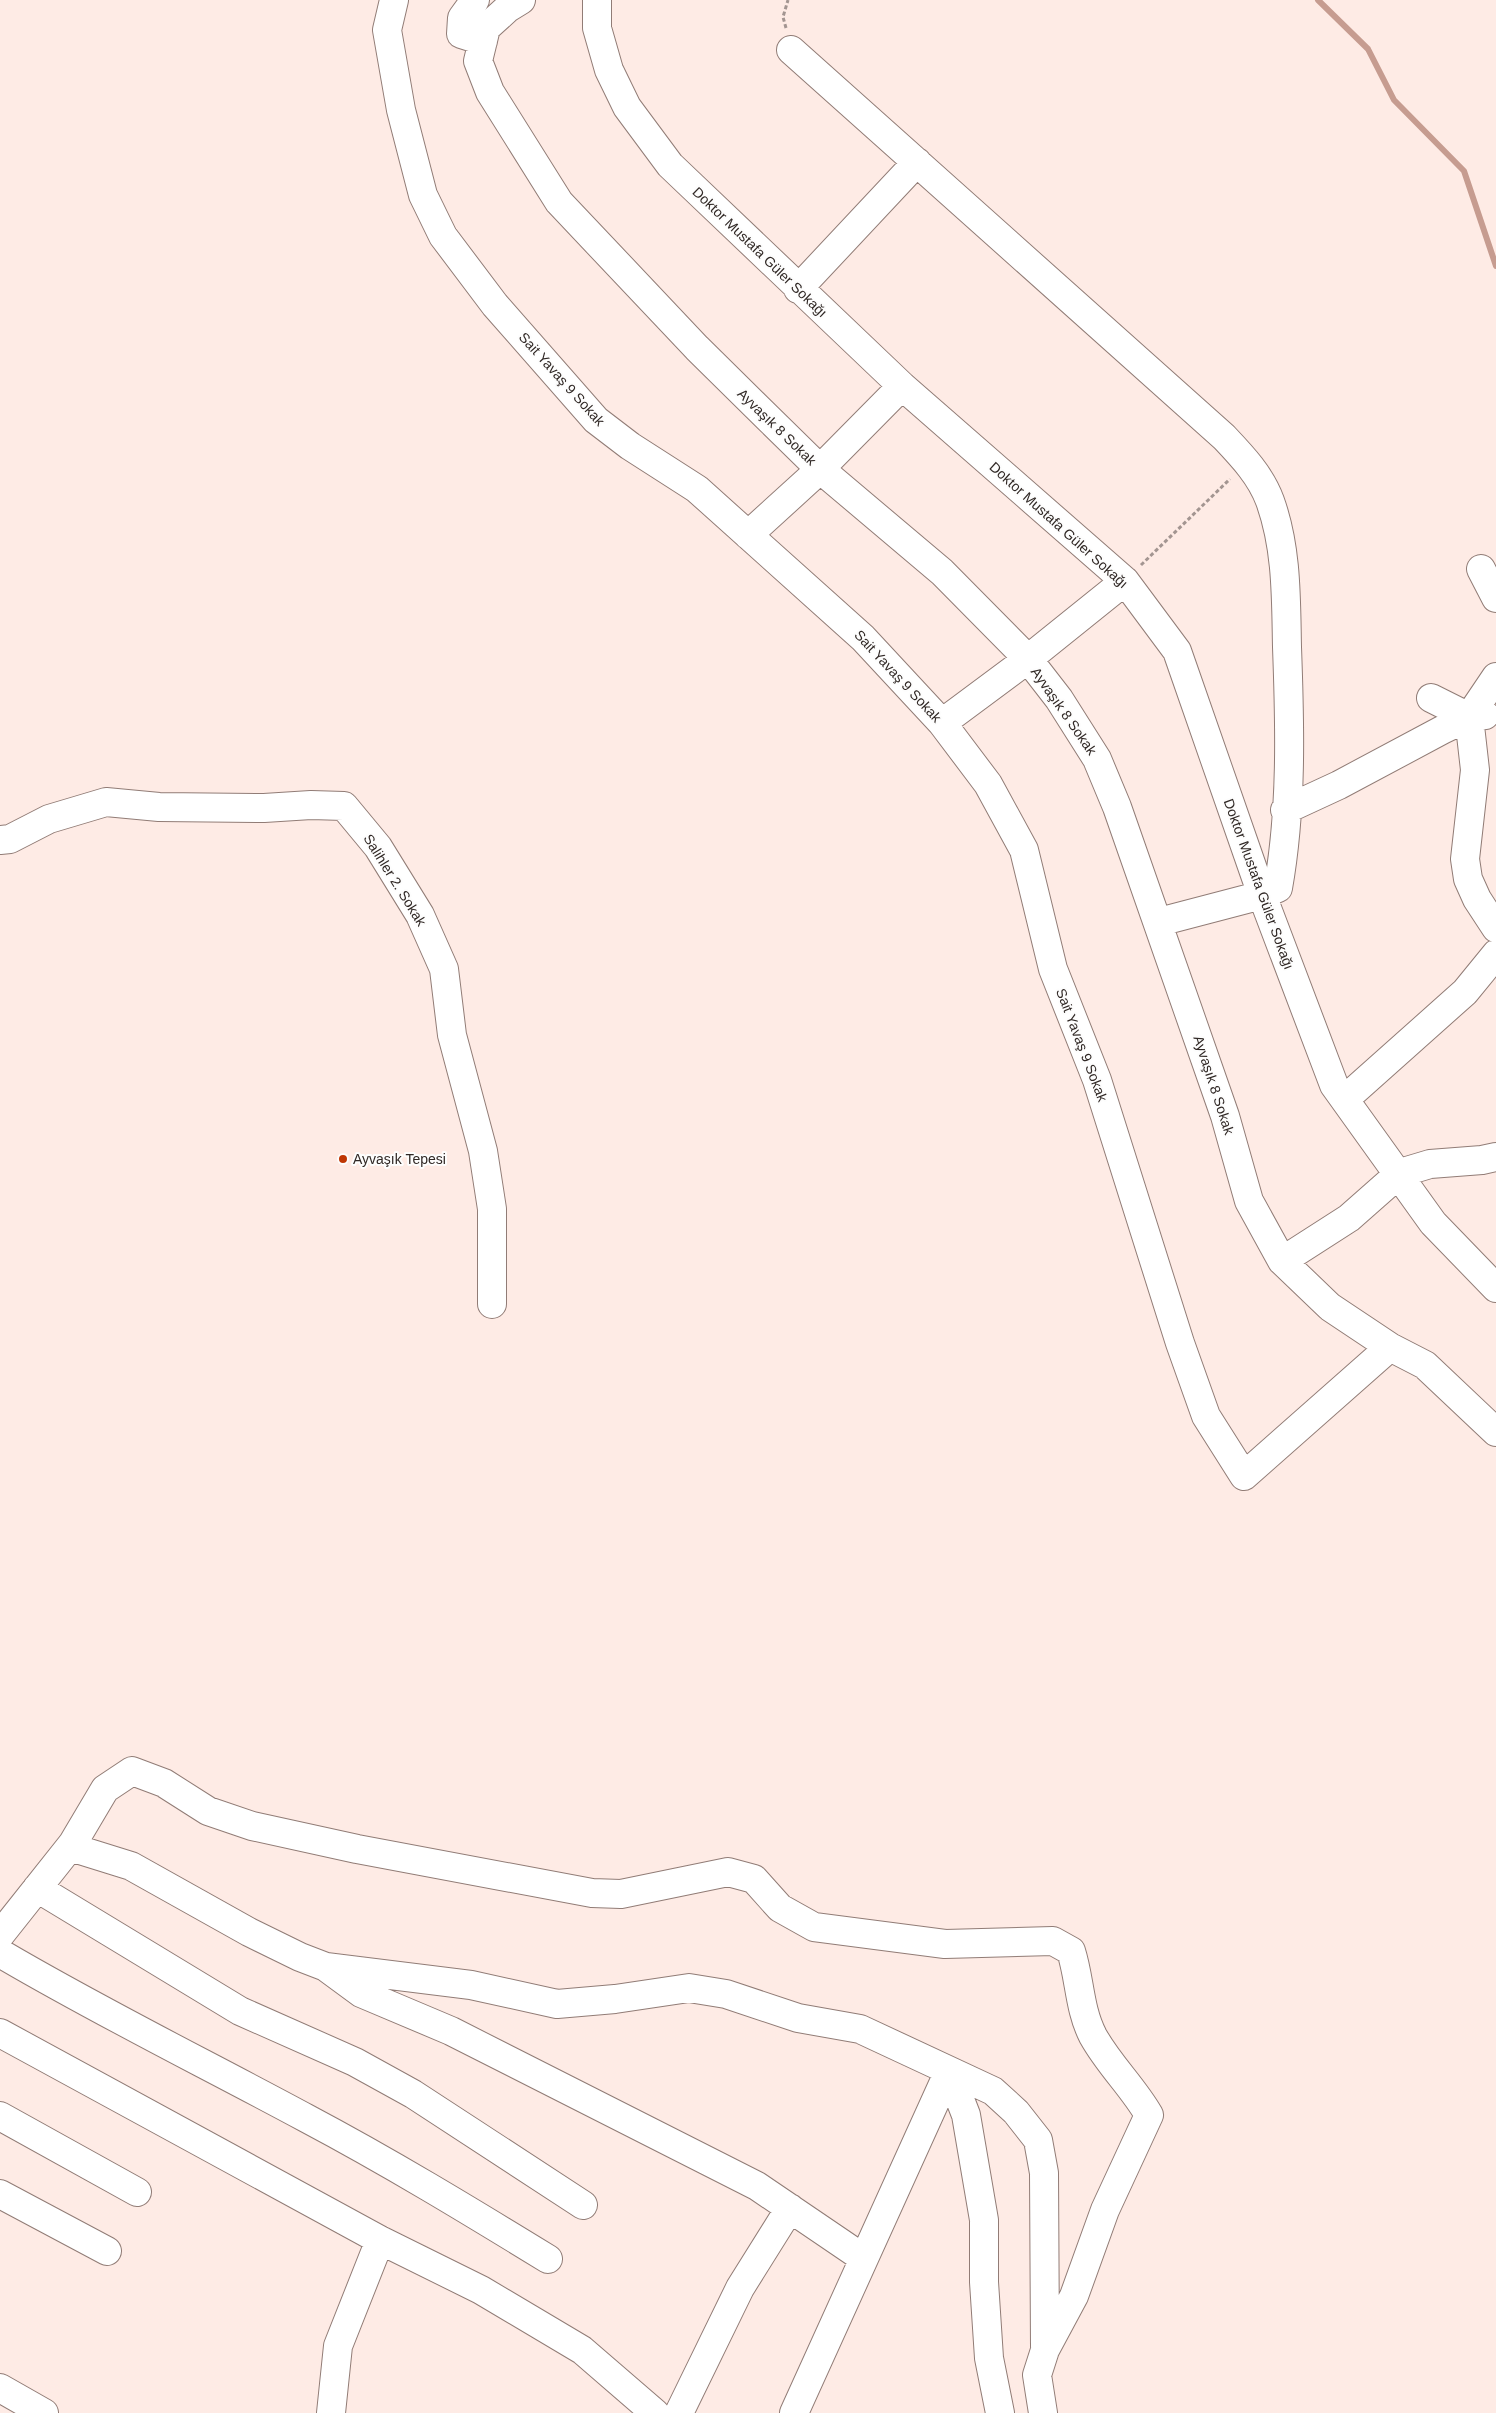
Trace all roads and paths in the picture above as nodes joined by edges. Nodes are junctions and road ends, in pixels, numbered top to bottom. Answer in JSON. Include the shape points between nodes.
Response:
{"nodes":[{"id":1,"x":394,"y":0,"type":"edge"},
{"id":2,"x":475,"y":0,"type":"edge"},
{"id":3,"x":521,"y":0,"type":"edge"},
{"id":4,"x":597,"y":0,"type":"edge"},
{"id":5,"x":483,"y":41,"type":"junction"},
{"id":6,"x":791,"y":50,"type":"dead end"},
{"id":7,"x":916,"y":162,"type":"junction"},
{"id":8,"x":798,"y":289,"type":"junction"},
{"id":9,"x":902,"y":386,"type":"junction"},
{"id":10,"x":1248,"y":462,"type":"junction"},
{"id":11,"x":820,"y":469,"type":"junction"},
{"id":12,"x":748,"y":535,"type":"junction"},
{"id":13,"x":1481,"y":569,"type":"dead end"},
{"id":14,"x":1125,"y":581,"type":"junction"},
{"id":15,"x":1496,"y":598,"type":"edge"},
{"id":16,"x":1028,"y":659,"type":"junction"},
{"id":17,"x":1496,"y":677,"type":"edge"},
{"id":18,"x":1431,"y":698,"type":"dead end"},
{"id":19,"x":1496,"y":712,"type":"edge"},
{"id":20,"x":1469,"y":717,"type":"junction"},
{"id":21,"x":942,"y":723,"type":"junction"},
{"id":22,"x":1285,"y":810,"type":"junction"},
{"id":23,"x":0,"y":840,"type":"edge"},
{"id":24,"x":1262,"y":895,"type":"junction"},
{"id":25,"x":1159,"y":922,"type":"junction"},
{"id":26,"x":1496,"y":928,"type":"edge"},
{"id":27,"x":1496,"y":954,"type":"edge"},
{"id":28,"x":1344,"y":1099,"type":"junction"},
{"id":29,"x":1491,"y":1164,"type":"edge"},
{"id":30,"x":1400,"y":1174,"type":"junction"},
{"id":31,"x":1282,"y":1261,"type":"junction"},
{"id":32,"x":1496,"y":1288,"type":"edge"},
{"id":33,"x":492,"y":1304,"type":"dead end"},
{"id":34,"x":1390,"y":1346,"type":"junction"},
{"id":35,"x":1496,"y":1432,"type":"edge"},
{"id":36,"x":70,"y":1847,"type":"junction"},
{"id":37,"x":38,"y":1888,"type":"junction"},
{"id":38,"x":0,"y":1935,"type":"edge"},
{"id":39,"x":0,"y":1953,"type":"edge"},
{"id":40,"x":326,"y":1967,"type":"junction"},
{"id":41,"x":0,"y":2033,"type":"edge"},
{"id":42,"x":949,"y":2071,"type":"junction"},
{"id":43,"x":0,"y":2116,"type":"edge"},
{"id":44,"x":137,"y":2192,"type":"dead end"},
{"id":45,"x":0,"y":2194,"type":"edge"},
{"id":46,"x":583,"y":2205,"type":"dead end"},
{"id":47,"x":790,"y":2208,"type":"junction"},
{"id":48,"x":380,"y":2240,"type":"junction"},
{"id":49,"x":107,"y":2251,"type":"dead end"},
{"id":50,"x":863,"y":2258,"type":"junction"},
{"id":51,"x":548,"y":2259,"type":"dead end"},
{"id":52,"x":1045,"y":2350,"type":"junction"},
{"id":53,"x":0,"y":2388,"type":"edge"},
{"id":54,"x":44,"y":2413,"type":"edge"},
{"id":55,"x":331,"y":2413,"type":"edge"},
{"id":56,"x":655,"y":2413,"type":"edge"},
{"id":57,"x":679,"y":2413,"type":"edge"},
{"id":58,"x":794,"y":2413,"type":"edge"},
{"id":59,"x":1000,"y":2413,"type":"edge"},
{"id":60,"x":1043,"y":2413,"type":"edge"}],
"edges":[{"from":1,"to":12,"type":"street","name":"Sait Yavaş 9 Sokak","via":[[387,30],[401,110],[423,195],[443,236],[496,305],[596,420],[697,489]]},
{"from":2,"to":5,"type":"street","via":[[462,18],[461,34]]},
{"from":3,"to":5,"type":"street","name":"Ayvaşık 8 Sokak","via":[[486,28]]},
{"from":4,"to":8,"type":"street","name":"Doktor Mustafa Güler Sokağı","via":[[597,28],[609,70],[628,107],[670,165]]},
{"from":5,"to":11,"type":"street","name":"Ayvaşık 8 Sokak","via":[[478,61],[490,92],[559,202],[697,348]]},
{"from":6,"to":7,"type":"street"},
{"from":7,"to":8,"type":"street"},
{"from":7,"to":10,"type":"street"},
{"from":8,"to":9,"type":"street","name":"Doktor Mustafa Güler Sokağı"},
{"from":9,"to":11,"type":"street"},
{"from":9,"to":14,"type":"street","name":"Doktor Mustafa Güler Sokağı"},
{"from":10,"to":14,"type":"path"},
{"from":10,"to":22,"type":"street","via":[[1270,500],[1285,573],[1290,741]]},
{"from":11,"to":12,"type":"street"},
{"from":11,"to":16,"type":"street","name":"Ayvaşık 8 Sokak","via":[[942,572]]},
{"from":12,"to":21,"type":"street","name":"Sait Yavaş 9 Sokak","via":[[863,638]]},
{"from":13,"to":15,"type":"street"},
{"from":14,"to":16,"type":"street"},
{"from":14,"to":24,"type":"street","name":"Doktor Mustafa Güler Sokağı","via":[[1177,651]]},
{"from":16,"to":21,"type":"street"},
{"from":16,"to":25,"type":"street","name":"Ayvaşık 8 Sokak","via":[[1059,699],[1097,759]]},
{"from":17,"to":20,"type":"street"},
{"from":18,"to":20,"type":"street"},
{"from":19,"to":20,"type":"street"},
{"from":20,"to":22,"type":"street"},
{"from":20,"to":26,"type":"street","via":[[1475,770],[1465,859],[1468,879]]},
{"from":21,"to":34,"type":"street","name":"Sait Yavaş 9 Sokak","via":[[988,784],[1024,850],[1053,969],[1100,1089],[1183,1352],[1206,1416],[1244,1476]]},
{"from":22,"to":24,"type":"street","via":[[1278,888]]},
{"from":23,"to":33,"type":"street","name":"Salihler 2. Sokak","via":[[10,839],[49,819],[106,802],[159,807],[344,806],[378,847],[420,916],[444,969],[452,1035],[483,1151],[492,1209]]},
{"from":24,"to":25,"type":"street"},
{"from":24,"to":28,"type":"street","name":"Doktor Mustafa Güler Sokağı","via":[[1334,1085]]},
{"from":25,"to":31,"type":"street","name":"Ayvaşık 8 Sokak","via":[[1225,1116],[1248,1201]]},
{"from":27,"to":28,"type":"street","via":[[1465,992]]},
{"from":28,"to":30,"type":"street","name":"Doktor Mustafa Güler Sokağı"},
{"from":29,"to":30,"type":"street","via":[[1430,1164]]},
{"from":30,"to":31,"type":"street","via":[[1349,1218]]},
{"from":30,"to":32,"type":"street","name":"Doktor Mustafa Güler Sokağı","via":[[1433,1223]]},
{"from":31,"to":34,"type":"street","name":"Ayvaşık 8 Sokak","via":[[1330,1306]]},
{"from":34,"to":35,"type":"street","name":"Ayvaşık 8 Sokak","via":[[1425,1365]]},
{"from":36,"to":37,"type":"street"},
{"from":36,"to":40,"type":"street","via":[[131,1866],[249,1932]]},
{"from":36,"to":52,"type":"street","via":[[105,1789],[132,1771],[164,1783],[208,1811],[252,1826],[592,1893],[621,1894],[728,1872],[754,1880],[780,1908],[814,1926],[945,1944],[1053,1941],[1071,1951],[1078,1972],[1081,2004],[1093,2035],[1149,2115],[1105,2210],[1074,2296]]},
{"from":37,"to":38,"type":"street"},
{"from":37,"to":46,"type":"street","via":[[240,2011],[355,2062],[413,2094]]},
{"from":39,"to":51,"type":"street","via":[[48,1982],[422,2182]]},
{"from":40,"to":42,"type":"street","via":[[471,1985],[557,2004],[689,1988],[726,1994],[798,2018],[860,2029]]},
{"from":40,"to":47,"type":"street","via":[[361,1993],[460,2036],[758,2186]]},
{"from":41,"to":48,"type":"street"},
{"from":42,"to":50,"type":"street"},
{"from":42,"to":52,"type":"street","via":[[993,2091],[1016,2112],[1038,2140],[1044,2173]]},
{"from":42,"to":59,"type":"street","via":[[966,2115],[984,2220],[989,2358]]},
{"from":43,"to":44,"type":"street"},
{"from":45,"to":49,"type":"street"},
{"from":47,"to":50,"type":"street"},
{"from":47,"to":57,"type":"street","via":[[740,2288]]},
{"from":48,"to":55,"type":"street","via":[[338,2346]]},
{"from":48,"to":56,"type":"street","via":[[481,2290],[582,2350]]},
{"from":50,"to":58,"type":"street"},
{"from":52,"to":60,"type":"street","via":[[1037,2375]]},
{"from":53,"to":54,"type":"street"}]}
